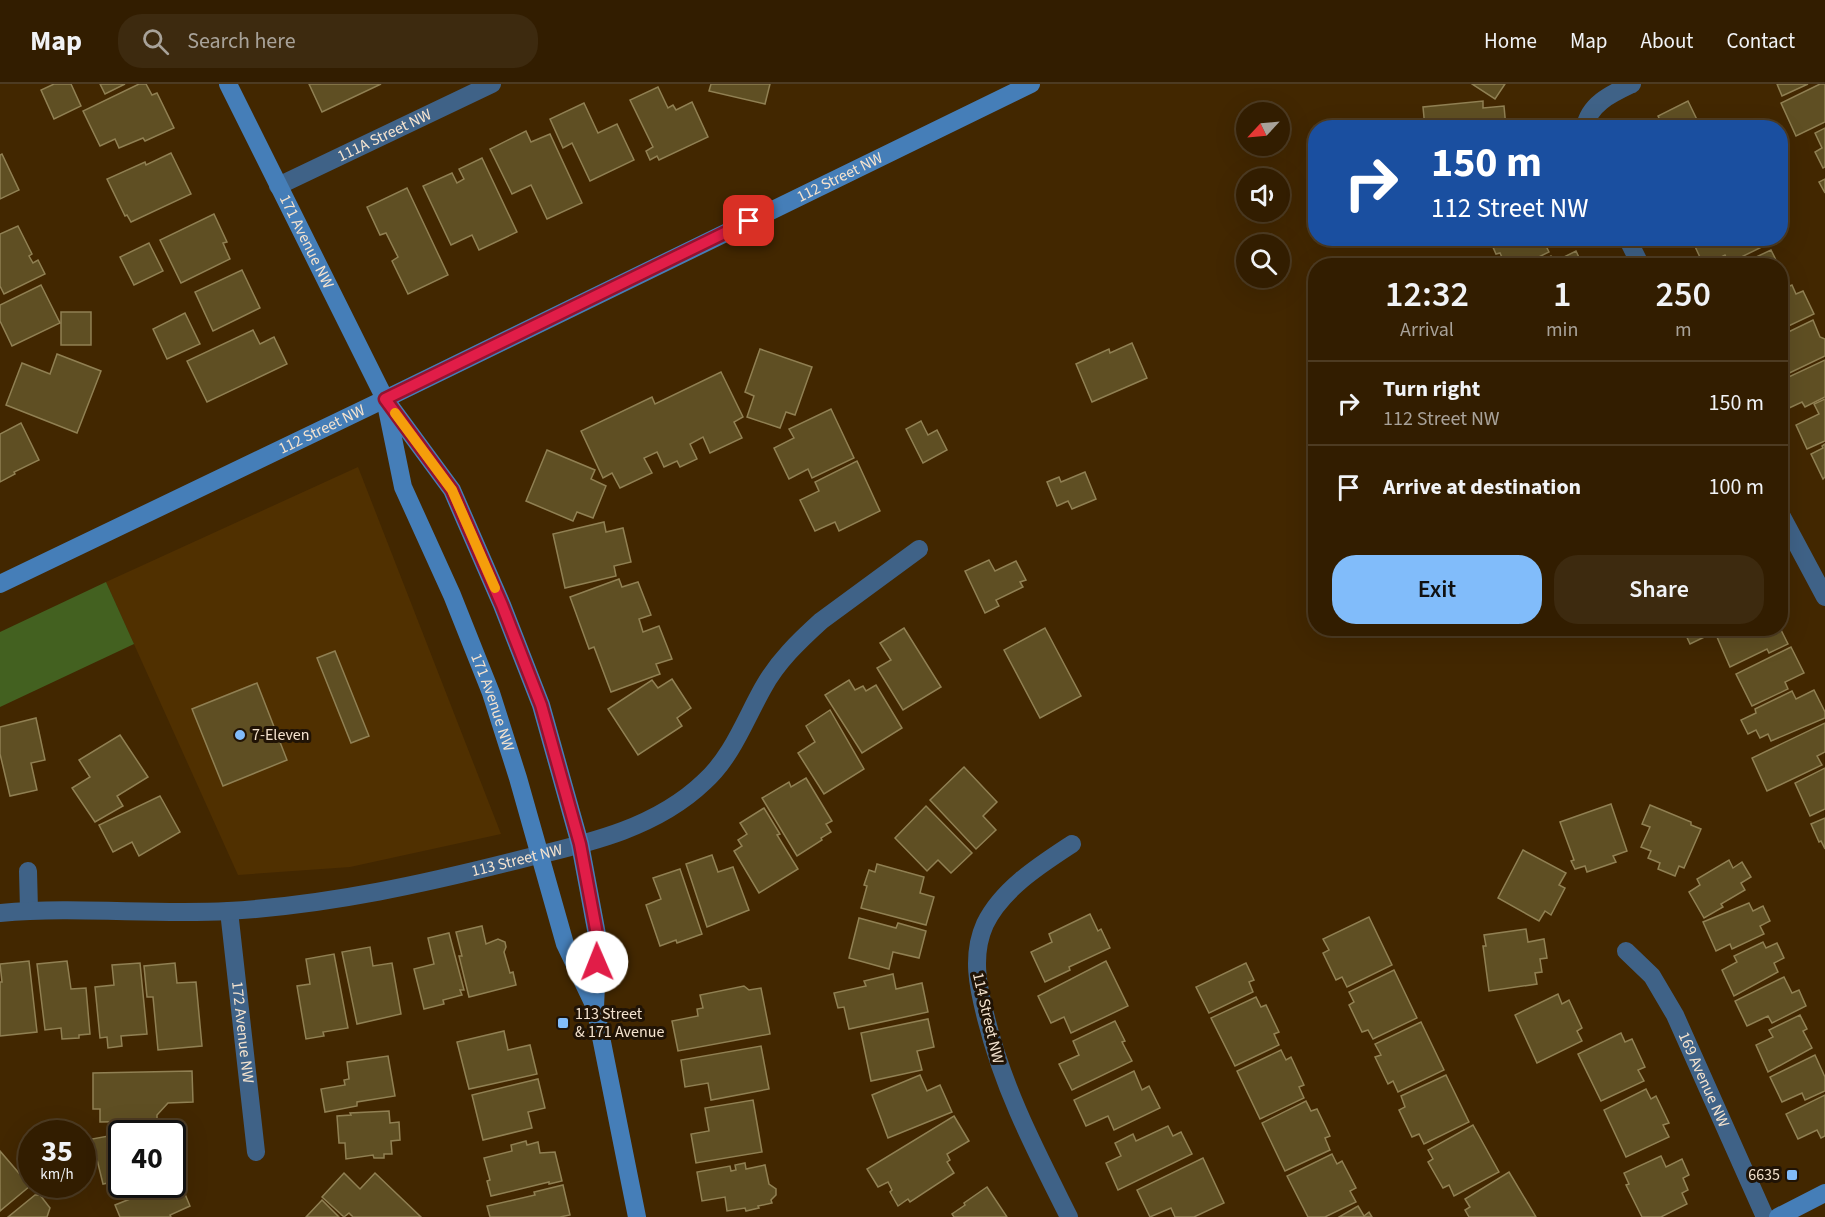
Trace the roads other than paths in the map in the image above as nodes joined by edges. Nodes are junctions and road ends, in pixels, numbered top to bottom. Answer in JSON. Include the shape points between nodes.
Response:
{"nodes":[{"id":1,"x":228,"y":84,"type":"edge"},
{"id":2,"x":492,"y":84,"type":"edge"},
{"id":3,"x":1031,"y":84,"type":"edge"},
{"id":4,"x":1632,"y":84,"type":"edge"},
{"id":5,"x":1588,"y":120,"type":"edge"},
{"id":6,"x":278,"y":186,"type":"junction"},
{"id":7,"x":385,"y":399,"type":"junction"},
{"id":8,"x":1788,"y":528,"type":"edge"},
{"id":9,"x":919,"y":549,"type":"dead end"},
{"id":10,"x":0,"y":584,"type":"edge"},
{"id":11,"x":1825,"y":597,"type":"edge"},
{"id":12,"x":580,"y":844,"type":"junction"},
{"id":13,"x":1072,"y":844,"type":"dead end"},
{"id":14,"x":540,"y":855,"type":"junction"},
{"id":15,"x":28,"y":871,"type":"dead end"},
{"id":16,"x":29,"y":910,"type":"junction"},
{"id":17,"x":229,"y":911,"type":"junction"},
{"id":18,"x":0,"y":913,"type":"edge"},
{"id":19,"x":1626,"y":951,"type":"dead end"},
{"id":20,"x":595,"y":1007,"type":"junction"},
{"id":21,"x":256,"y":1152,"type":"dead end"},
{"id":22,"x":1825,"y":1193,"type":"edge"},
{"id":23,"x":638,"y":1217,"type":"edge"},
{"id":24,"x":1069,"y":1217,"type":"edge"},
{"id":25,"x":1765,"y":1217,"type":"edge"},
{"id":26,"x":1778,"y":1217,"type":"edge"}],
"edges":[{"from":1,"to":6,"type":"street","name":"171 Avenue NW"},
{"from":2,"to":6,"type":"street","name":"111A Street NW"},
{"from":3,"to":7,"type":"street","name":"112 Street NW"},
{"from":4,"to":5,"type":"street","via":[[1602,100]]},
{"from":6,"to":7,"type":"street","name":"171 Avenue NW"},
{"from":7,"to":10,"type":"street","name":"112 Street NW"},
{"from":7,"to":12,"type":"street","name":"171 Avenue NW","via":[[452,490],[541,705]]},
{"from":7,"to":14,"type":"street","name":"171 Avenue NW","via":[[403,487],[491,693]]},
{"from":8,"to":11,"type":"street"},
{"from":9,"to":12,"type":"street","name":"113 Street NW","via":[[821,621],[793,648],[764,686],[721,764],[704,783],[638,826]]},
{"from":12,"to":14,"type":"street","name":"113 Street NW"},
{"from":12,"to":20,"type":"street","name":"171 Avenue NW","via":[[598,940]]},
{"from":13,"to":24,"type":"street","name":"114 Street NW","via":[[1034,870],[1000,902],[978,941],[976,967],[1000,1070]]},
{"from":14,"to":17,"type":"street","name":"113 Street NW","via":[[401,888]]},
{"from":14,"to":20,"type":"street","name":"171 Avenue NW","via":[[565,944]]},
{"from":15,"to":16,"type":"street"},
{"from":16,"to":17,"type":"street","name":"113 Street NW"},
{"from":16,"to":18,"type":"street","name":"113 Street NW"},
{"from":17,"to":21,"type":"street","name":"172 Avenue NW"},
{"from":19,"to":25,"type":"street","name":"169 Avenue NW","via":[[1652,976],[1670,1005]]},
{"from":20,"to":23,"type":"street","name":"171 Avenue NW"},
{"from":22,"to":26,"type":"street"}]}
